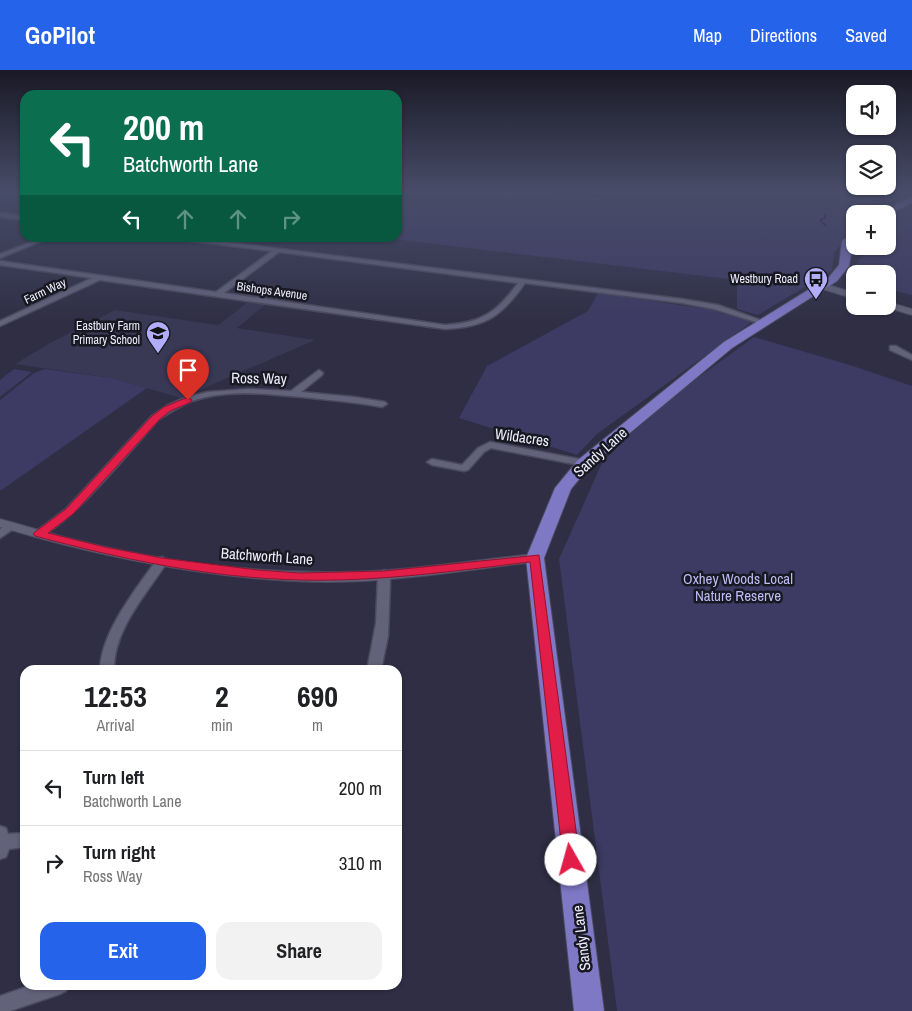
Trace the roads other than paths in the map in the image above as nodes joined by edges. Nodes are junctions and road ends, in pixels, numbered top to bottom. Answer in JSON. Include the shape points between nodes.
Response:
{"nodes":[{"id":1,"x":36,"y":242,"type":"edge"},
{"id":2,"x":214,"y":242,"type":"edge"},
{"id":3,"x":846,"y":249,"type":"edge"},
{"id":4,"x":278,"y":250,"type":"junction"},
{"id":5,"x":0,"y":256,"type":"edge"},
{"id":6,"x":0,"y":263,"type":"edge"},
{"id":7,"x":100,"y":277,"type":"junction"},
{"id":8,"x":523,"y":281,"type":"junction"},
{"id":9,"x":822,"y":286,"type":"junction"},
{"id":10,"x":846,"y":293,"type":"edge"},
{"id":11,"x":218,"y":294,"type":"junction"},
{"id":12,"x":896,"y":307,"type":"edge"},
{"id":13,"x":912,"y":312,"type":"edge"},
{"id":14,"x":762,"y":322,"type":"junction"},
{"id":15,"x":0,"y":324,"type":"edge"},
{"id":16,"x":893,"y":348,"type":"dead end"},
{"id":17,"x":912,"y":358,"type":"edge"},
{"id":18,"x":319,"y":373,"type":"dead end"},
{"id":19,"x":293,"y":394,"type":"junction"},
{"id":20,"x":382,"y":404,"type":"dead end"},
{"id":21,"x":432,"y":462,"type":"dead end"},
{"id":22,"x":584,"y":463,"type":"junction"},
{"id":23,"x":4,"y":528,"type":"edge"},
{"id":24,"x":39,"y":534,"type":"junction"},
{"id":25,"x":535,"y":558,"type":"junction"},
{"id":26,"x":162,"y":561,"type":"junction"},
{"id":27,"x":384,"y":574,"type":"junction"},
{"id":28,"x":106,"y":665,"type":"edge"},
{"id":29,"x":376,"y":665,"type":"edge"},
{"id":30,"x":20,"y":840,"type":"edge"},
{"id":31,"x":1,"y":842,"type":"edge"},
{"id":32,"x":45,"y":990,"type":"edge"},
{"id":33,"x":0,"y":1005,"type":"edge"},
{"id":34,"x":589,"y":1011,"type":"edge"}],
"edges":[{"from":1,"to":5,"type":"street"},
{"from":2,"to":4,"type":"street"},
{"from":3,"to":9,"type":"main road","name":"Sandy Lane","via":[[844,266]]},
{"from":4,"to":8,"type":"street"},
{"from":4,"to":11,"type":"street"},
{"from":6,"to":7,"type":"street","name":"Bishops Avenue"},
{"from":7,"to":11,"type":"street","name":"Bishops Avenue"},
{"from":7,"to":15,"type":"street","name":"Farm Way"},
{"from":8,"to":11,"type":"street","name":"Bishops Avenue","via":[[499,312],[459,326],[437,326]]},
{"from":8,"to":14,"type":"street","via":[[702,304]]},
{"from":9,"to":10,"type":"street"},
{"from":9,"to":14,"type":"main road","name":"Sandy Lane"},
{"from":12,"to":13,"type":"street"},
{"from":14,"to":22,"type":"main road","name":"Sandy Lane","via":[[728,345]]},
{"from":16,"to":17,"type":"street"},
{"from":18,"to":19,"type":"street"},
{"from":19,"to":20,"type":"street","name":"Ross Way"},
{"from":19,"to":24,"type":"street","name":"Ross Way","via":[[244,390],[222,392],[167,409],[70,511]]},
{"from":21,"to":22,"type":"street","name":"Wildacres","via":[[464,468],[490,445]]},
{"from":22,"to":25,"type":"main road","name":"Sandy Lane","via":[[563,488]]},
{"from":23,"to":24,"type":"street","name":"Batchworth Lane"},
{"from":24,"to":26,"type":"street","name":"Batchworth Lane"},
{"from":25,"to":27,"type":"street","name":"Batchworth Lane"},
{"from":25,"to":34,"type":"main road","name":"Sandy Lane"},
{"from":26,"to":27,"type":"street","name":"Batchworth Lane","via":[[258,574]]},
{"from":26,"to":28,"type":"street","via":[[132,605],[110,648]]},
{"from":27,"to":29,"type":"street"},
{"from":30,"to":31,"type":"street"},
{"from":32,"to":33,"type":"street"}]}
